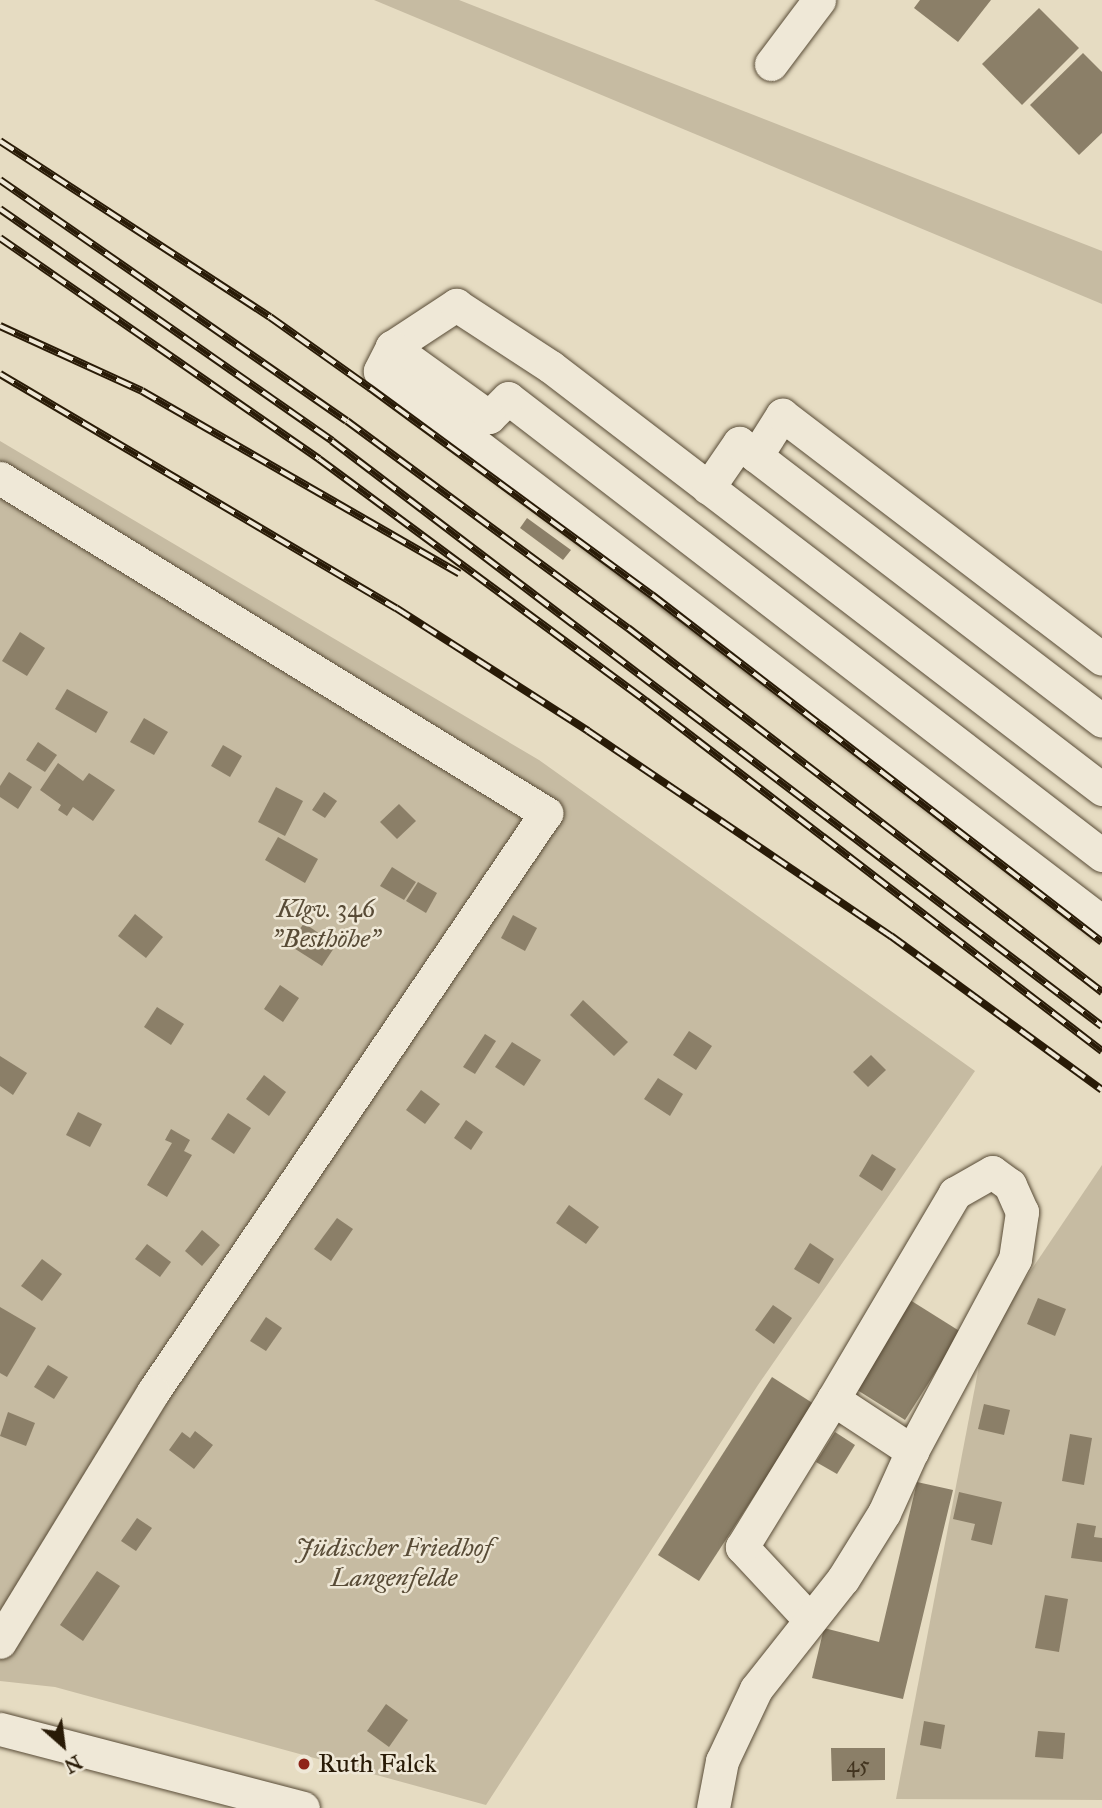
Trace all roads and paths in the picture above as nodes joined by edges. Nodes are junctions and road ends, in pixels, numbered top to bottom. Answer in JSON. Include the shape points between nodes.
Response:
{"nodes":[{"id":1,"x":819,"y":0,"type":"edge"},
{"id":2,"x":771,"y":64,"type":"dead end"},
{"id":3,"x":392,"y":346,"type":"junction"},
{"id":4,"x":756,"y":456,"type":"junction"},
{"id":5,"x":0,"y":478,"type":"edge"},
{"id":6,"x":708,"y":488,"type":"junction"},
{"id":7,"x":1102,"y":659,"type":"edge"},
{"id":8,"x":1102,"y":721,"type":"edge"},
{"id":9,"x":1102,"y":789,"type":"edge"},
{"id":10,"x":1102,"y":855,"type":"edge"},
{"id":11,"x":1102,"y":922,"type":"edge"},
{"id":12,"x":833,"y":1399,"type":"junction"},
{"id":13,"x":912,"y":1451,"type":"junction"},
{"id":14,"x":810,"y":1620,"type":"junction"},
{"id":15,"x":0,"y":1642,"type":"edge"},
{"id":16,"x":0,"y":1729,"type":"edge"},
{"id":17,"x":303,"y":1808,"type":"edge"},
{"id":18,"x":713,"y":1808,"type":"edge"}],
"edges":[{"from":1,"to":2,"type":"street"},
{"from":3,"to":6,"type":"street","via":[[456,305],[551,367]]},
{"from":3,"to":10,"type":"street","via":[[489,417],[508,398]]},
{"from":3,"to":11,"type":"street","via":[[380,371]]},
{"from":4,"to":6,"type":"street","via":[[739,443]]},
{"from":4,"to":7,"type":"street","via":[[782,415]]},
{"from":4,"to":8,"type":"street"},
{"from":5,"to":15,"type":"street","via":[[545,813],[153,1392]]},
{"from":6,"to":9,"type":"street"},
{"from":12,"to":13,"type":"street"},
{"from":12,"to":13,"type":"street","via":[[955,1194],[992,1172],[1010,1185],[1022,1212],[1015,1259]]},
{"from":12,"to":14,"type":"street","via":[[742,1547]]},
{"from":13,"to":14,"type":"street","via":[[884,1513]]},
{"from":14,"to":18,"type":"street","via":[[756,1689],[722,1761]]},
{"from":16,"to":17,"type":"street"}]}
